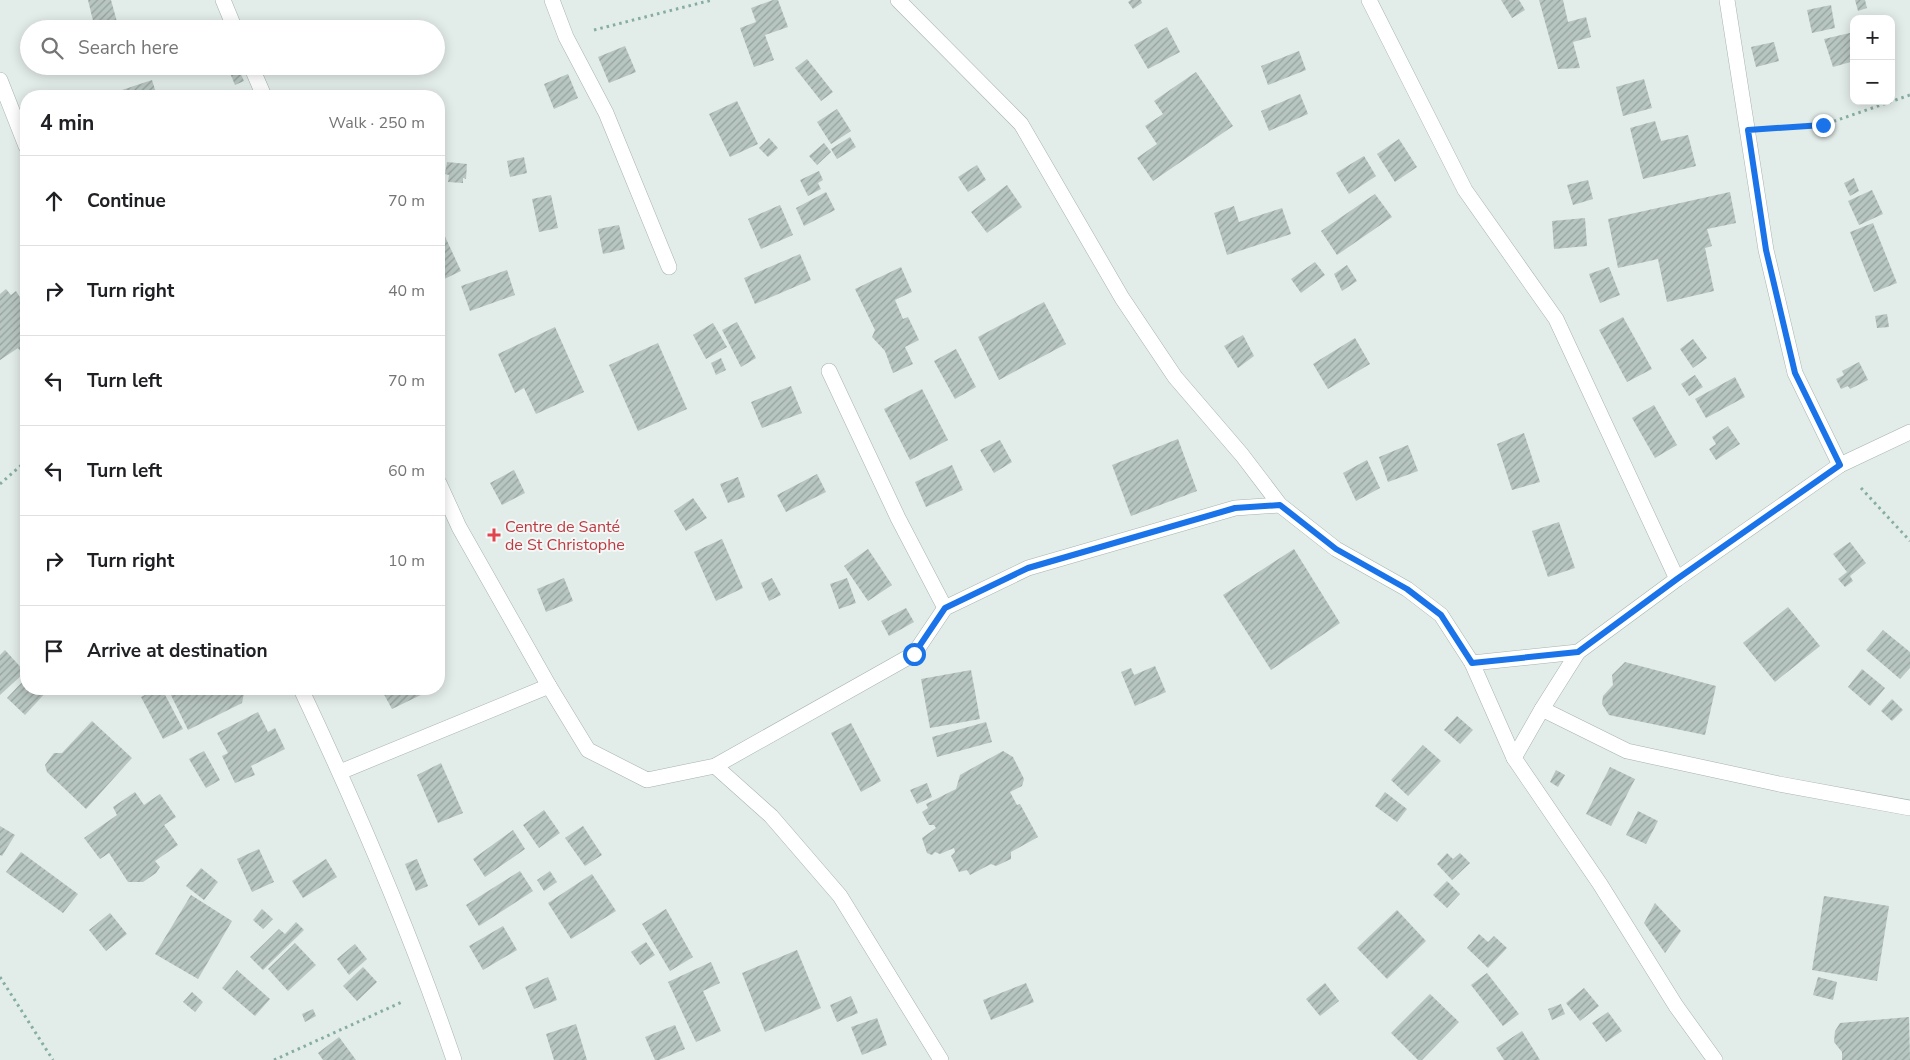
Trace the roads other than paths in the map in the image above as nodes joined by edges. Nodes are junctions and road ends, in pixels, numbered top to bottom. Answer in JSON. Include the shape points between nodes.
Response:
{"nodes":[{"id":1,"x":223,"y":0,"type":"edge"},
{"id":2,"x":552,"y":0,"type":"edge"},
{"id":3,"x":898,"y":0,"type":"edge"},
{"id":4,"x":1369,"y":0,"type":"edge"},
{"id":5,"x":1728,"y":0,"type":"edge"},
{"id":6,"x":231,"y":20,"type":"edge"},
{"id":7,"x":255,"y":75,"type":"edge"},
{"id":8,"x":0,"y":80,"type":"edge"},
{"id":9,"x":261,"y":90,"type":"edge"},
{"id":10,"x":20,"y":131,"type":"edge"},
{"id":11,"x":668,"y":267,"type":"dead end"},
{"id":12,"x":830,"y":371,"type":"dead end"},
{"id":13,"x":1910,"y":432,"type":"edge"},
{"id":14,"x":1840,"y":465,"type":"junction"},
{"id":15,"x":445,"y":496,"type":"edge"},
{"id":16,"x":1280,"y":505,"type":"junction"},
{"id":17,"x":1677,"y":579,"type":"junction"},
{"id":18,"x":945,"y":608,"type":"junction"},
{"id":19,"x":1578,"y":652,"type":"junction"},
{"id":20,"x":1472,"y":663,"type":"junction"},
{"id":21,"x":549,"y":686,"type":"junction"},
{"id":22,"x":304,"y":695,"type":"edge"},
{"id":23,"x":1542,"y":709,"type":"junction"},
{"id":24,"x":1514,"y":758,"type":"junction"},
{"id":25,"x":715,"y":766,"type":"junction"},
{"id":26,"x":340,"y":772,"type":"junction"},
{"id":27,"x":1910,"y":808,"type":"edge"},
{"id":28,"x":454,"y":1060,"type":"edge"},
{"id":29,"x":941,"y":1060,"type":"edge"},
{"id":30,"x":1715,"y":1060,"type":"edge"}],
"edges":[{"from":1,"to":6,"type":"street"},
{"from":2,"to":11,"type":"street","via":[[566,37],[606,113]]},
{"from":3,"to":16,"type":"street","via":[[1021,124],[1122,298],[1175,377]]},
{"from":4,"to":17,"type":"street","via":[[1465,190],[1556,319]]},
{"from":5,"to":14,"type":"street","via":[[1766,250],[1795,373]]},
{"from":7,"to":9,"type":"street"},
{"from":8,"to":10,"type":"street"},
{"from":12,"to":18,"type":"street","via":[[898,518]]},
{"from":13,"to":14,"type":"street"},
{"from":14,"to":17,"type":"street"},
{"from":15,"to":21,"type":"street"},
{"from":16,"to":18,"type":"street","via":[[1235,508],[1037,566]]},
{"from":16,"to":20,"type":"street","via":[[1336,549],[1407,589],[1441,615]]},
{"from":17,"to":19,"type":"street"},
{"from":18,"to":25,"type":"street","via":[[914,654]]},
{"from":19,"to":20,"type":"street"},
{"from":19,"to":23,"type":"street"},
{"from":20,"to":24,"type":"street"},
{"from":21,"to":25,"type":"street","via":[[588,750],[647,780]]},
{"from":21,"to":26,"type":"street"},
{"from":22,"to":26,"type":"street"},
{"from":23,"to":24,"type":"street"},
{"from":23,"to":27,"type":"street","via":[[1627,751]]},
{"from":24,"to":30,"type":"street","via":[[1600,884],[1676,1006]]},
{"from":25,"to":29,"type":"street","via":[[771,816],[840,896]]},
{"from":26,"to":28,"type":"street","via":[[430,990]]}]}
